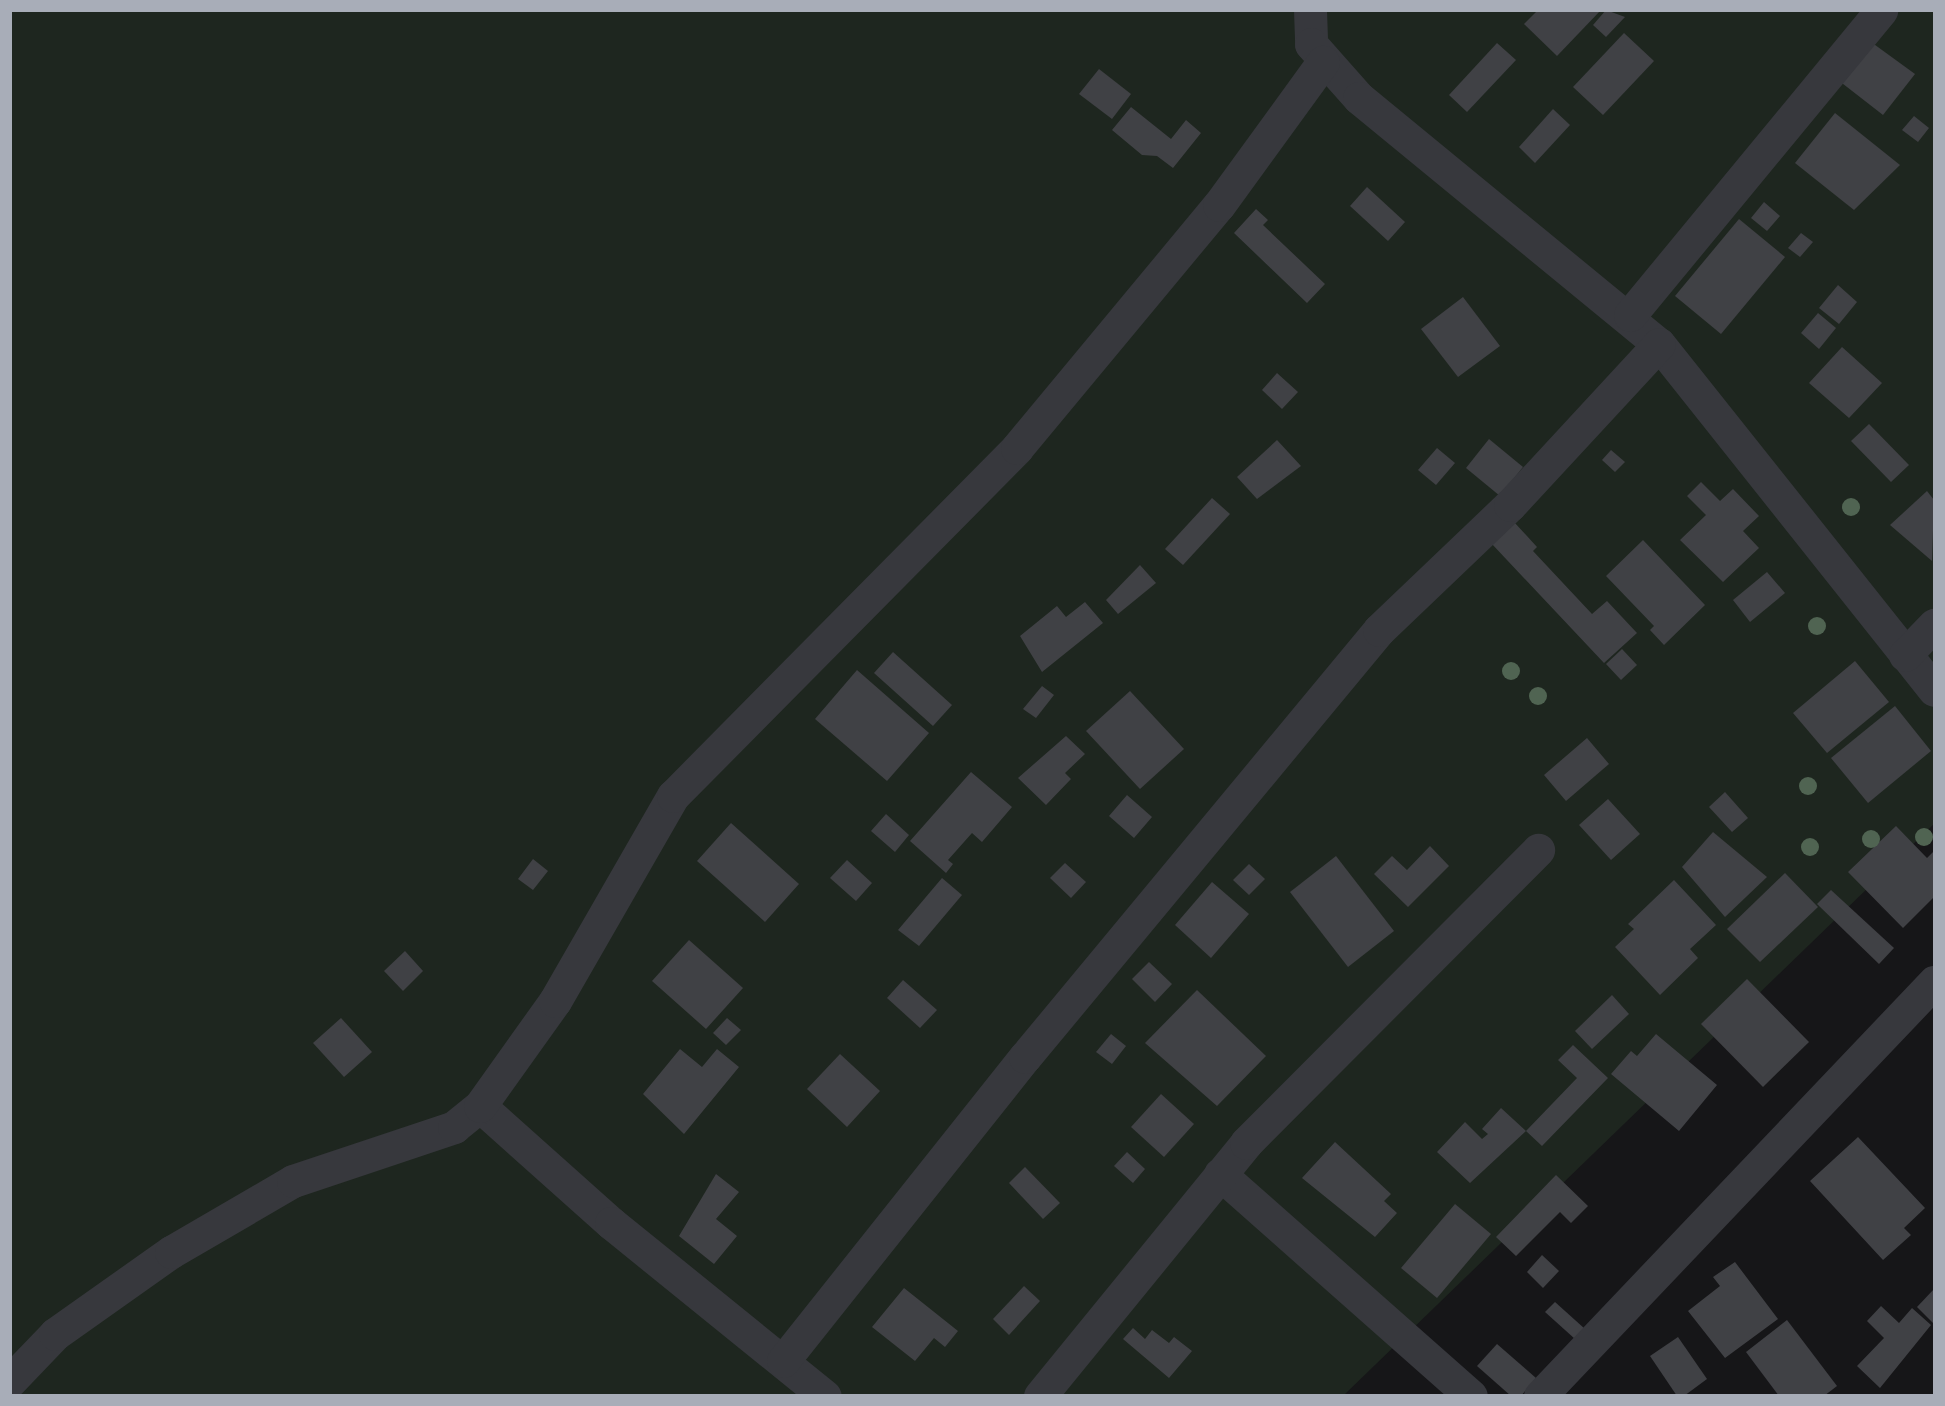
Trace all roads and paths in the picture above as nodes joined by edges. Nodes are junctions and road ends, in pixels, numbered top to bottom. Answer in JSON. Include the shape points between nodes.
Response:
{"nodes":[{"id":1,"x":1310,"y":10,"type":"edge"},
{"id":2,"x":1881,"y":10,"type":"edge"},
{"id":3,"x":1323,"y":62,"type":"junction"},
{"id":4,"x":1630,"y":315,"type":"junction"},
{"id":5,"x":1659,"y":344,"type":"junction"},
{"id":6,"x":1935,"y":625,"type":"edge"},
{"id":7,"x":1905,"y":655,"type":"junction"},
{"id":8,"x":1935,"y":690,"type":"edge"},
{"id":9,"x":1538,"y":850,"type":"dead end"},
{"id":10,"x":1935,"y":982,"type":"edge"},
{"id":11,"x":480,"y":1106,"type":"junction"},
{"id":12,"x":1220,"y":1174,"type":"junction"},
{"id":13,"x":783,"y":1361,"type":"junction"},
{"id":14,"x":10,"y":1381,"type":"edge"},
{"id":15,"x":825,"y":1395,"type":"edge"},
{"id":16,"x":1040,"y":1395,"type":"edge"},
{"id":17,"x":1471,"y":1395,"type":"edge"},
{"id":18,"x":1540,"y":1395,"type":"edge"}],
"edges":[{"from":1,"to":3,"type":"street","via":[[1311,44]]},
{"from":2,"to":4,"type":"street"},
{"from":3,"to":4,"type":"street","via":[[1359,98]]},
{"from":3,"to":11,"type":"street","via":[[1219,205],[1017,448],[673,796],[555,1001]]},
{"from":4,"to":5,"type":"street"},
{"from":5,"to":7,"type":"street"},
{"from":5,"to":13,"type":"street","via":[[1510,506],[1379,630],[1025,1057]]},
{"from":6,"to":7,"type":"street"},
{"from":7,"to":8,"type":"street"},
{"from":9,"to":12,"type":"street"},
{"from":10,"to":18,"type":"street"},
{"from":11,"to":13,"type":"street"},
{"from":11,"to":14,"type":"street","via":[[454,1126],[283,1186],[171,1252],[55,1334]]},
{"from":12,"to":16,"type":"street"},
{"from":12,"to":17,"type":"street"},
{"from":13,"to":15,"type":"street"}]}
